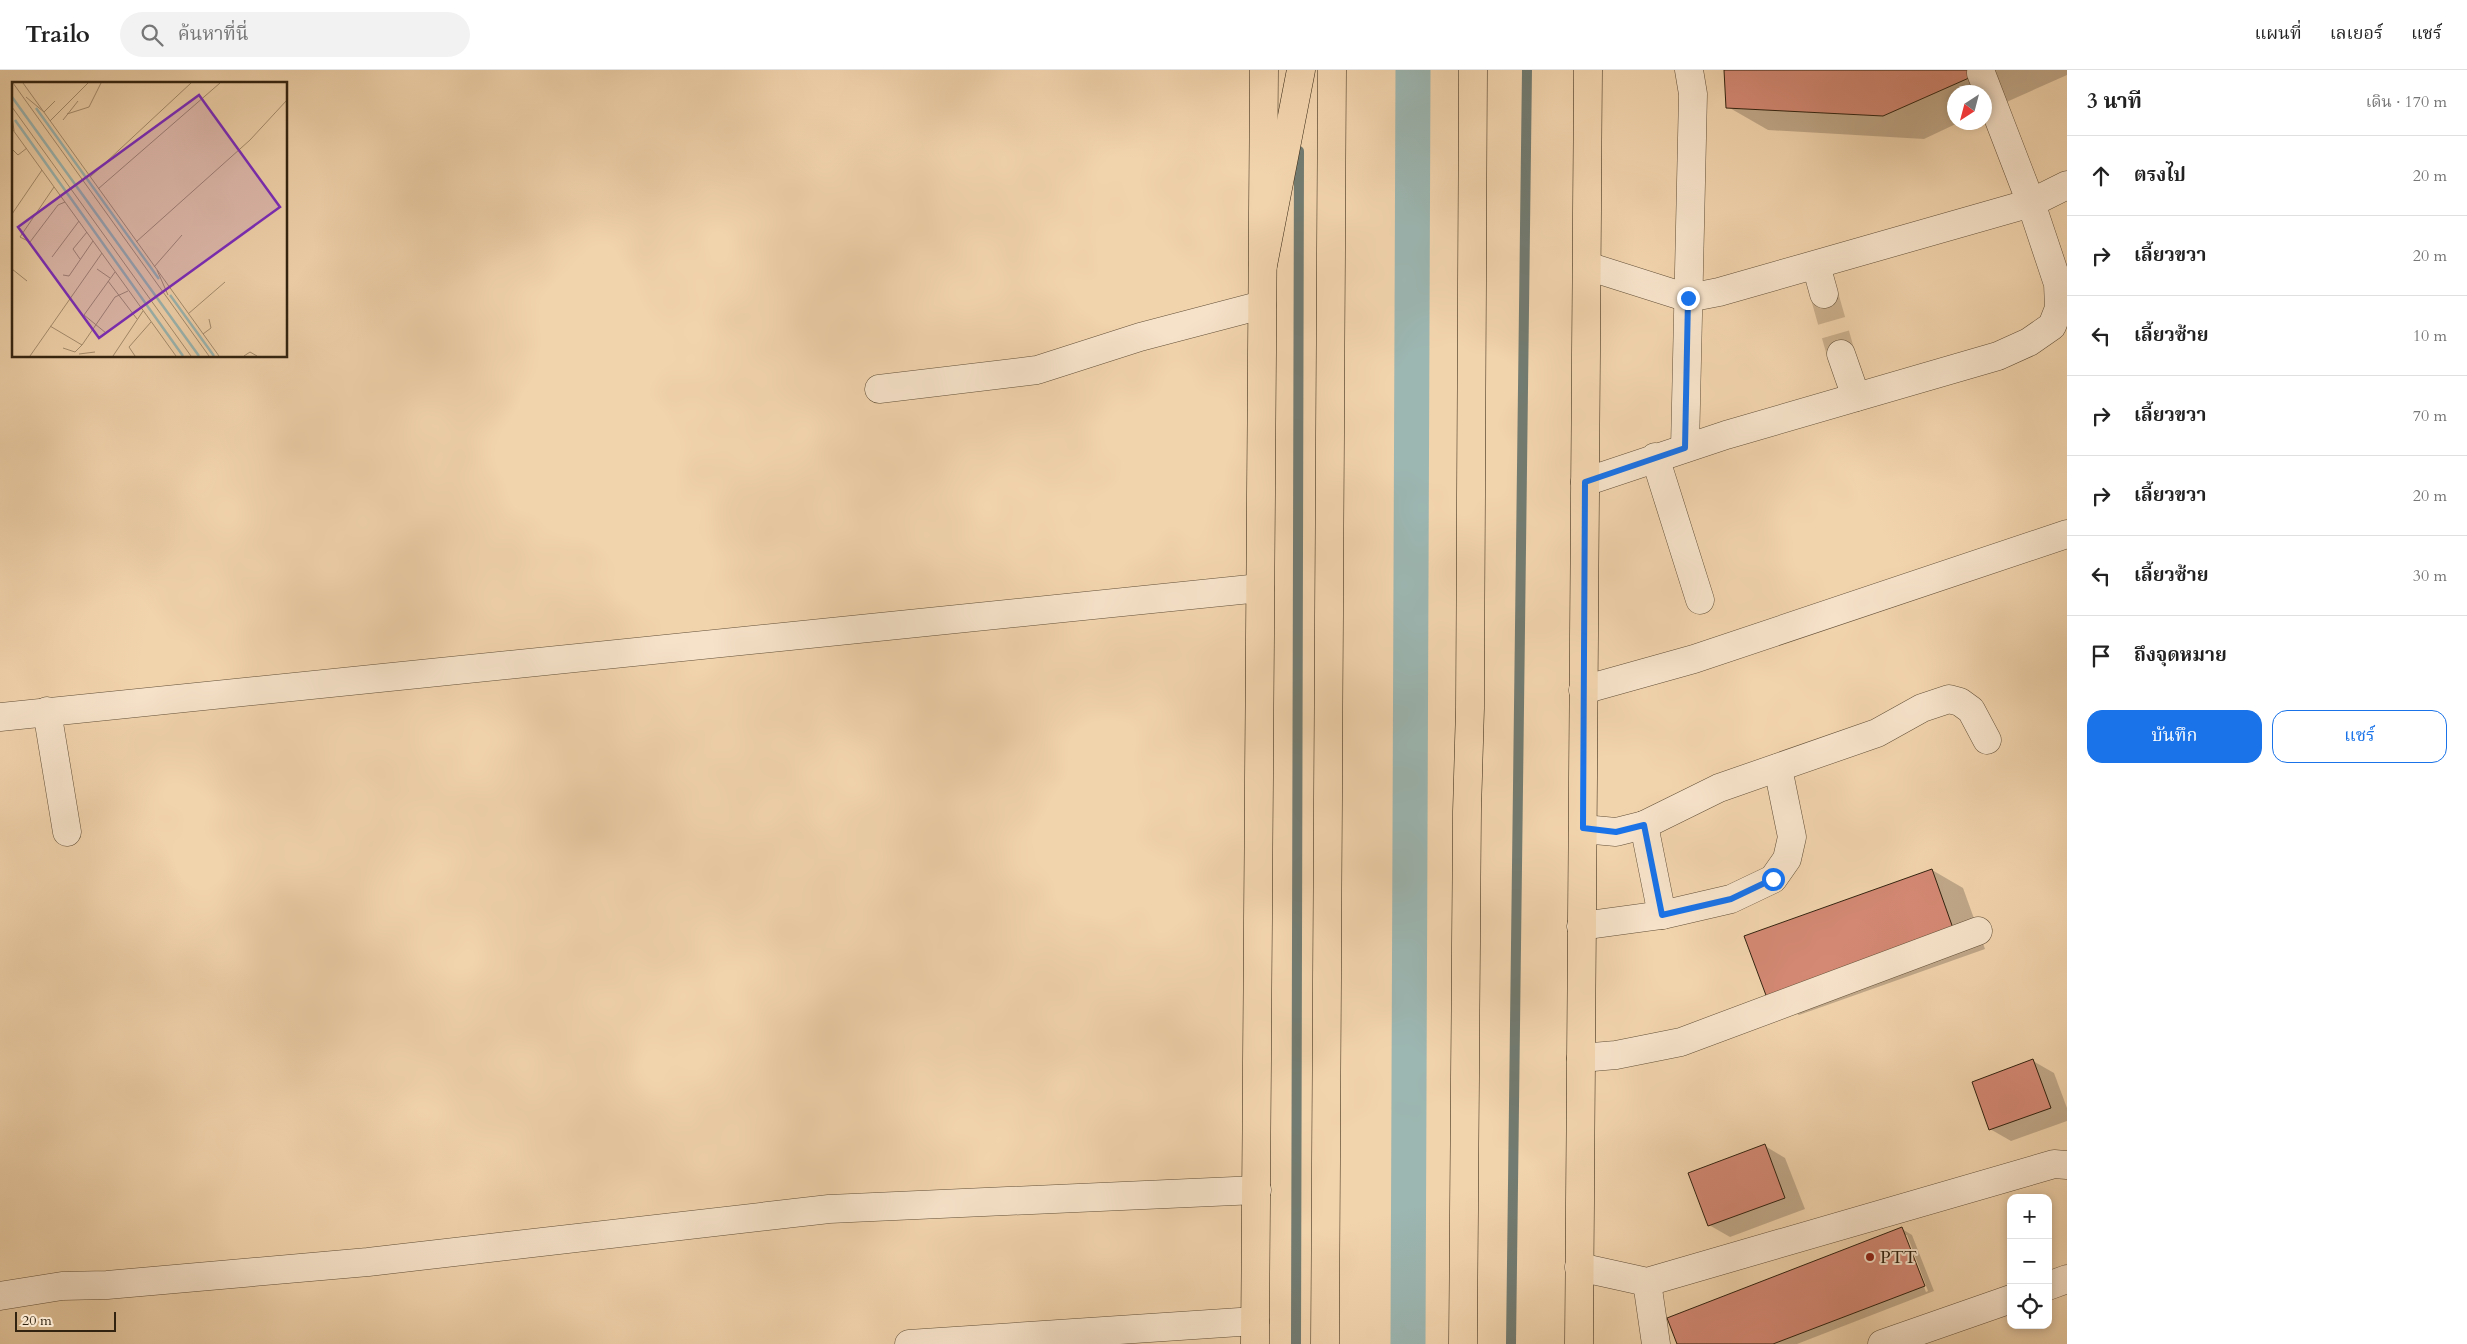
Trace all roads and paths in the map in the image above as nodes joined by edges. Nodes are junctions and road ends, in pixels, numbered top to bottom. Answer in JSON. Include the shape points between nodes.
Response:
{"nodes":[{"id":1,"x":1264,"y":70,"type":"edge"},
{"id":2,"x":1301,"y":70,"type":"edge"},
{"id":3,"x":1332,"y":70,"type":"edge"},
{"id":4,"x":1473,"y":70,"type":"edge"},
{"id":5,"x":1588,"y":70,"type":"edge"},
{"id":6,"x":1689,"y":70,"type":"edge"},
{"id":7,"x":1981,"y":73,"type":"dead end"},
{"id":8,"x":2067,"y":186,"type":"edge"},
{"id":9,"x":2031,"y":203,"type":"junction"},
{"id":10,"x":1263,"y":265,"type":"junction"},
{"id":11,"x":1816,"y":265,"type":"junction"},
{"id":12,"x":1587,"y":266,"type":"junction"},
{"id":13,"x":1824,"y":294,"type":"tunnel mouth"},
{"id":14,"x":1688,"y":298,"type":"junction"},
{"id":15,"x":1262,"y":305,"type":"junction"},
{"id":16,"x":1841,"y":354,"type":"tunnel mouth"},
{"id":17,"x":879,"y":389,"type":"dead end"},
{"id":18,"x":1856,"y":398,"type":"junction"},
{"id":19,"x":1685,"y":448,"type":"junction"},
{"id":20,"x":1656,"y":457,"type":"junction"},
{"id":21,"x":1585,"y":482,"type":"junction"},
{"id":22,"x":2067,"y":534,"type":"edge"},
{"id":23,"x":1260,"y":588,"type":"junction"},
{"id":24,"x":1700,"y":600,"type":"dead end"},
{"id":25,"x":1584,"y":690,"type":"junction"},
{"id":26,"x":47,"y":711,"type":"junction"},
{"id":27,"x":0,"y":716,"type":"edge"},
{"id":28,"x":1987,"y":740,"type":"dead end"},
{"id":29,"x":1778,"y":768,"type":"junction"},
{"id":30,"x":1644,"y":825,"type":"junction"},
{"id":31,"x":1583,"y":828,"type":"junction"},
{"id":32,"x":67,"y":832,"type":"dead end"},
{"id":33,"x":1662,"y":915,"type":"junction"},
{"id":34,"x":1582,"y":926,"type":"junction"},
{"id":35,"x":1978,"y":931,"type":"dead end"},
{"id":36,"x":1581,"y":1058,"type":"junction"},
{"id":37,"x":2067,"y":1165,"type":"edge"},
{"id":38,"x":1256,"y":1190,"type":"junction"},
{"id":39,"x":1579,"y":1268,"type":"junction"},
{"id":40,"x":2067,"y":1279,"type":"edge"},
{"id":41,"x":1648,"y":1282,"type":"junction"},
{"id":42,"x":2052,"y":1285,"type":"edge"},
{"id":43,"x":0,"y":1296,"type":"edge"},
{"id":44,"x":2007,"y":1300,"type":"edge"},
{"id":45,"x":1255,"y":1332,"type":"edge"},
{"id":46,"x":909,"y":1344,"type":"edge"},
{"id":47,"x":1325,"y":1344,"type":"edge"},
{"id":48,"x":1464,"y":1344,"type":"edge"},
{"id":49,"x":1578,"y":1344,"type":"edge"},
{"id":50,"x":1656,"y":1344,"type":"edge"},
{"id":51,"x":1882,"y":1344,"type":"edge"}],
"edges":[{"from":1,"to":10,"type":"main road"},
{"from":2,"to":10,"type":"main road"},
{"from":3,"to":47,"type":"main road"},
{"from":4,"to":48,"type":"main road"},
{"from":5,"to":12,"type":"main road"},
{"from":6,"to":14,"type":"street","via":[[1692,94]]},
{"from":7,"to":9,"type":"street"},
{"from":8,"to":9,"type":"street"},
{"from":9,"to":11,"type":"street"},
{"from":9,"to":18,"type":"street","via":[[2058,284],[2059,308],[2052,326],[2029,342],[1998,356]]},
{"from":10,"to":15,"type":"main road"},
{"from":11,"to":13,"type":"street"},
{"from":11,"to":14,"type":"street"},
{"from":12,"to":14,"type":"street"},
{"from":12,"to":21,"type":"main road"},
{"from":14,"to":19,"type":"street"},
{"from":15,"to":17,"type":"street","via":[[1140,337],[1037,370]]},
{"from":15,"to":23,"type":"main road"},
{"from":16,"to":18,"type":"street"},
{"from":18,"to":19,"type":"street"},
{"from":19,"to":20,"type":"street"},
{"from":20,"to":21,"type":"street"},
{"from":20,"to":24,"type":"street"},
{"from":21,"to":25,"type":"main road"},
{"from":22,"to":25,"type":"street","via":[[1694,659]]},
{"from":23,"to":26,"type":"street"},
{"from":23,"to":38,"type":"main road"},
{"from":25,"to":31,"type":"main road"},
{"from":26,"to":27,"type":"street"},
{"from":26,"to":32,"type":"street"},
{"from":28,"to":29,"type":"street","via":[[1971,710],[1949,699],[1922,708],[1877,733]]},
{"from":29,"to":30,"type":"street","via":[[1719,788]]},
{"from":29,"to":33,"type":"street","via":[[1792,837],[1787,859],[1773,879],[1731,899]]},
{"from":30,"to":31,"type":"street","via":[[1616,832]]},
{"from":30,"to":33,"type":"street"},
{"from":31,"to":34,"type":"main road"},
{"from":33,"to":34,"type":"street"},
{"from":34,"to":36,"type":"main road"},
{"from":35,"to":36,"type":"street","via":[[1681,1042]]},
{"from":36,"to":39,"type":"main road"},
{"from":37,"to":41,"type":"street","via":[[2054,1164]]},
{"from":38,"to":43,"type":"street","via":[[829,1209],[368,1262],[108,1286],[62,1286]]},
{"from":38,"to":45,"type":"main road"},
{"from":39,"to":41,"type":"street"},
{"from":39,"to":49,"type":"main road"},
{"from":40,"to":42,"type":"street"},
{"from":41,"to":50,"type":"street"},
{"from":44,"to":51,"type":"street"},
{"from":45,"to":46,"type":"street"}]}
